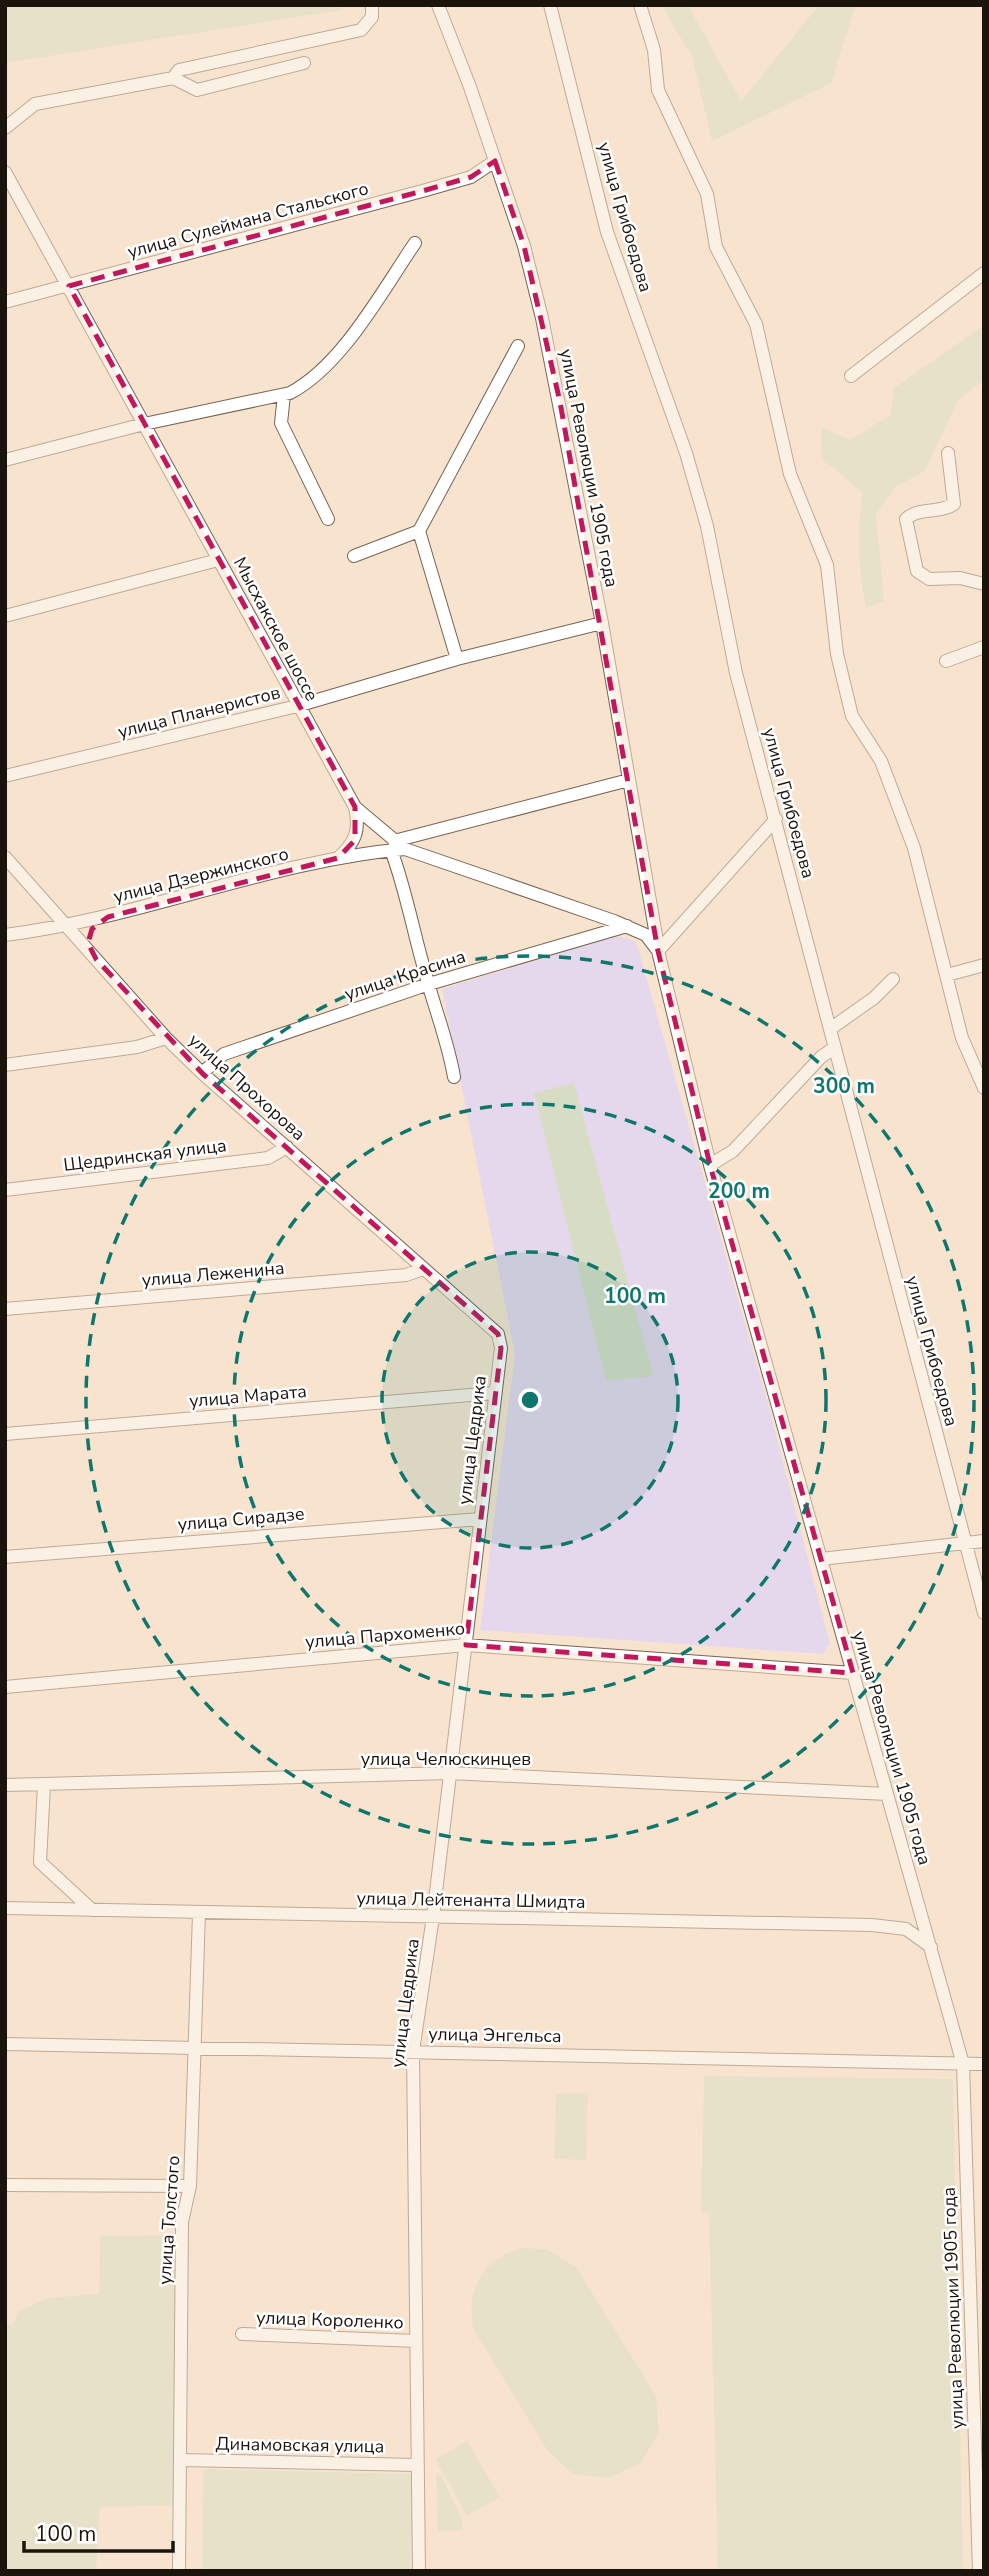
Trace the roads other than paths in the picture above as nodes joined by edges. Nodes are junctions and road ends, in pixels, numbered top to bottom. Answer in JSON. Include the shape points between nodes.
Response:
{"nodes":[{"id":1,"x":372,"y":5,"type":"edge"},
{"id":2,"x":438,"y":5,"type":"edge"},
{"id":3,"x":550,"y":5,"type":"edge"},
{"id":4,"x":640,"y":5,"type":"edge"},
{"id":5,"x":304,"y":63,"type":"dead end"},
{"id":6,"x":173,"y":78,"type":"junction"},
{"id":7,"x":5,"y":128,"type":"edge"},
{"id":8,"x":495,"y":161,"type":"junction"},
{"id":9,"x":5,"y":172,"type":"edge"},
{"id":10,"x":415,"y":243,"type":"dead end"},
{"id":11,"x":984,"y":274,"type":"edge"},
{"id":12,"x":69,"y":286,"type":"junction"},
{"id":13,"x":5,"y":302,"type":"edge"},
{"id":14,"x":518,"y":346,"type":"dead end"},
{"id":15,"x":851,"y":376,"type":"dead end"},
{"id":16,"x":284,"y":394,"type":"junction"},
{"id":17,"x":144,"y":424,"type":"junction"},
{"id":18,"x":948,"y":453,"type":"dead end"},
{"id":19,"x":5,"y":460,"type":"edge"},
{"id":20,"x":327,"y":519,"type":"dead end"},
{"id":21,"x":419,"y":531,"type":"junction"},
{"id":22,"x":354,"y":556,"type":"dead end"},
{"id":23,"x":218,"y":560,"type":"junction"},
{"id":24,"x":984,"y":584,"type":"edge"},
{"id":25,"x":5,"y":616,"type":"edge"},
{"id":26,"x":602,"y":623,"type":"junction"},
{"id":27,"x":984,"y":647,"type":"edge"},
{"id":28,"x":457,"y":659,"type":"junction"},
{"id":29,"x":946,"y":662,"type":"dead end"},
{"id":30,"x":297,"y":706,"type":"junction"},
{"id":31,"x":5,"y":776,"type":"edge"},
{"id":32,"x":629,"y":780,"type":"junction"},
{"id":33,"x":355,"y":807,"type":"junction"},
{"id":34,"x":776,"y":819,"type":"junction"},
{"id":35,"x":397,"y":847,"type":"junction"},
{"id":36,"x":5,"y":857,"type":"edge"},
{"id":37,"x":338,"y":858,"type":"junction"},
{"id":38,"x":108,"y":917,"type":"junction"},
{"id":39,"x":652,"y":920,"type":"junction"},
{"id":40,"x":627,"y":926,"type":"junction"},
{"id":41,"x":68,"y":927,"type":"junction"},
{"id":42,"x":675,"y":930,"type":"junction"},
{"id":43,"x":5,"y":935,"type":"edge"},
{"id":44,"x":657,"y":948,"type":"junction"},
{"id":45,"x":96,"y":959,"type":"junction"},
{"id":46,"x":984,"y":965,"type":"edge"},
{"id":47,"x":947,"y":975,"type":"junction"},
{"id":48,"x":893,"y":979,"type":"dead end"},
{"id":49,"x":429,"y":984,"type":"junction"},
{"id":50,"x":830,"y":1029,"type":"junction"},
{"id":51,"x":166,"y":1038,"type":"junction"},
{"id":52,"x":834,"y":1048,"type":"junction"},
{"id":53,"x":5,"y":1065,"type":"edge"},
{"id":54,"x":202,"y":1073,"type":"junction"},
{"id":55,"x":454,"y":1077,"type":"dead end"},
{"id":56,"x":984,"y":1088,"type":"edge"},
{"id":57,"x":287,"y":1147,"type":"junction"},
{"id":58,"x":710,"y":1165,"type":"junction"},
{"id":59,"x":5,"y":1190,"type":"edge"},
{"id":60,"x":423,"y":1269,"type":"junction"},
{"id":61,"x":5,"y":1309,"type":"edge"},
{"id":62,"x":487,"y":1322,"type":"joint"},
{"id":63,"x":494,"y":1393,"type":"junction"},
{"id":64,"x":5,"y":1434,"type":"edge"},
{"id":65,"x":480,"y":1519,"type":"junction"},
{"id":66,"x":984,"y":1541,"type":"edge"},
{"id":67,"x":964,"y":1543,"type":"junction"},
{"id":68,"x":5,"y":1557,"type":"edge"},
{"id":69,"x":821,"y":1559,"type":"junction"},
{"id":70,"x":984,"y":1613,"type":"edge"},
{"id":71,"x":466,"y":1645,"type":"junction"},
{"id":72,"x":853,"y":1673,"type":"junction"},
{"id":73,"x":5,"y":1687,"type":"edge"},
{"id":74,"x":450,"y":1773,"type":"junction"},
{"id":75,"x":5,"y":1785,"type":"edge"},
{"id":76,"x":44,"y":1785,"type":"junction"},
{"id":77,"x":887,"y":1794,"type":"junction"},
{"id":78,"x":5,"y":1908,"type":"edge"},
{"id":79,"x":92,"y":1910,"type":"junction"},
{"id":80,"x":200,"y":1913,"type":"junction"},
{"id":81,"x":433,"y":1917,"type":"junction"},
{"id":82,"x":931,"y":1947,"type":"junction"},
{"id":83,"x":5,"y":2045,"type":"edge"},
{"id":84,"x":194,"y":2048,"type":"junction"},
{"id":85,"x":413,"y":2051,"type":"junction"},
{"id":86,"x":963,"y":2064,"type":"junction"},
{"id":87,"x":984,"y":2064,"type":"edge"},
{"id":88,"x":5,"y":2185,"type":"edge"},
{"id":89,"x":190,"y":2186,"type":"junction"},
{"id":90,"x":242,"y":2334,"type":"dead end"},
{"id":91,"x":416,"y":2341,"type":"junction"},
{"id":92,"x":978,"y":2351,"type":"edge"},
{"id":93,"x":181,"y":2460,"type":"junction"},
{"id":94,"x":418,"y":2465,"type":"junction"},
{"id":95,"x":980,"y":2473,"type":"edge"},
{"id":96,"x":178,"y":2571,"type":"edge"},
{"id":97,"x":419,"y":2571,"type":"edge"},
{"id":98,"x":979,"y":2571,"type":"edge"}],
"edges":[{"from":1,"to":6,"type":"street","via":[[372,17],[361,30],[178,70]]},
{"from":2,"to":8,"type":"street","name":"улица Революции 1905 года"},
{"from":3,"to":34,"type":"street","name":"улица Грибоедова","via":[[607,232],[686,453],[707,526],[736,673]]},
{"from":4,"to":47,"type":"street","via":[[654,50],[658,90],[707,194],[716,247],[756,324],[790,474],[827,565],[837,654],[852,716],[881,761],[914,848]]},
{"from":5,"to":6,"type":"street","via":[[197,90]]},
{"from":6,"to":7,"type":"street","via":[[35,104]]},
{"from":8,"to":12,"type":"street","name":"улица Сулеймана Стальского","via":[[471,177]]},
{"from":8,"to":26,"type":"street","name":"улица Революции 1905 года","via":[[542,318]]},
{"from":9,"to":12,"type":"street","name":"Мысхакское шоссе"},
{"from":10,"to":16,"type":"street","via":[[350,337],[310,383]]},
{"from":11,"to":15,"type":"street"},
{"from":12,"to":13,"type":"street","name":"улица Сулеймана Стальского"},
{"from":12,"to":17,"type":"street","name":"Мысхакское шоссе"},
{"from":14,"to":21,"type":"street"},
{"from":16,"to":17,"type":"street"},
{"from":16,"to":20,"type":"street","via":[[281,423]]},
{"from":17,"to":19,"type":"street"},
{"from":17,"to":23,"type":"street","name":"Мысхакское шоссе"},
{"from":18,"to":24,"type":"street","via":[[954,504],[906,519],[917,571],[929,579],[960,578]]},
{"from":21,"to":22,"type":"street"},
{"from":21,"to":28,"type":"street"},
{"from":23,"to":25,"type":"street"},
{"from":23,"to":30,"type":"street","name":"Мысхакское шоссе"},
{"from":26,"to":28,"type":"street","name":"улица Планеристов"},
{"from":26,"to":32,"type":"street","name":"улица Революции 1905 года"},
{"from":27,"to":29,"type":"street"},
{"from":28,"to":30,"type":"street","name":"улица Планеристов"},
{"from":30,"to":31,"type":"street","name":"улица Планеристов"},
{"from":30,"to":33,"type":"street","name":"Мысхакское шоссе"},
{"from":32,"to":35,"type":"street","name":"улица Дзержинского"},
{"from":32,"to":39,"type":"street","name":"улица Революции 1905 года"},
{"from":33,"to":35,"type":"street","name":"Мысхакское шоссе"},
{"from":33,"to":37,"type":"street","via":[[355,840]]},
{"from":34,"to":42,"type":"street"},
{"from":34,"to":50,"type":"street","name":"улица Грибоедова"},
{"from":35,"to":37,"type":"street","name":"улица Дзержинского"},
{"from":35,"to":40,"type":"street","name":"Мысхакское шоссе"},
{"from":35,"to":49,"type":"street"},
{"from":36,"to":41,"type":"street","name":"улица Прохорова"},
{"from":37,"to":38,"type":"street","name":"улица Дзержинского"},
{"from":38,"to":41,"type":"street","name":"улица Дзержинского"},
{"from":38,"to":45,"type":"street","via":[[88,936]]},
{"from":39,"to":42,"type":"street","via":[[663,932]]},
{"from":39,"to":44,"type":"street","name":"улица Революции 1905 года"},
{"from":40,"to":44,"type":"street","name":"Мысхакское шоссе","via":[[646,935]]},
{"from":40,"to":49,"type":"street","name":"улица Красина"},
{"from":41,"to":43,"type":"street","name":"улица Дзержинского"},
{"from":41,"to":45,"type":"street","name":"улица Прохорова"},
{"from":42,"to":44,"type":"street"},
{"from":44,"to":58,"type":"street","name":"улица Революции 1905 года"},
{"from":45,"to":51,"type":"street","name":"улица Прохорова"},
{"from":46,"to":47,"type":"street"},
{"from":47,"to":56,"type":"street","via":[[962,1038]]},
{"from":48,"to":50,"type":"street"},
{"from":49,"to":54,"type":"street","name":"улица Красина","via":[[224,1054]]},
{"from":49,"to":55,"type":"street"},
{"from":50,"to":52,"type":"street","name":"улица Грибоедова"},
{"from":51,"to":53,"type":"street","via":[[137,1047]]},
{"from":51,"to":54,"type":"street","name":"улица Прохорова"},
{"from":52,"to":58,"type":"street","via":[[733,1151]]},
{"from":52,"to":67,"type":"street","name":"улица Грибоедова"},
{"from":54,"to":57,"type":"street","name":"улица Прохорова"},
{"from":57,"to":59,"type":"street","name":"Щедринская улица","via":[[268,1158]]},
{"from":57,"to":60,"type":"street","name":"улица Прохорова"},
{"from":58,"to":69,"type":"street","name":"улица Революции 1905 года"},
{"from":60,"to":61,"type":"street","name":"улица Леженина","via":[[407,1275]]},
{"from":60,"to":62,"type":"street","name":"улица Прохорова"},
{"from":62,"to":63,"type":"street","name":"улица Цедрика","via":[[498,1334],[501,1348]]},
{"from":63,"to":64,"type":"street","name":"улица Марата"},
{"from":63,"to":65,"type":"street","name":"улица Цедрика"},
{"from":65,"to":68,"type":"street","name":"улица Сирадзе"},
{"from":65,"to":71,"type":"street","name":"улица Цедрика"},
{"from":66,"to":67,"type":"street"},
{"from":67,"to":69,"type":"street"},
{"from":67,"to":70,"type":"street","name":"улица Грибоедова"},
{"from":69,"to":72,"type":"street","name":"улица Революции 1905 года"},
{"from":71,"to":72,"type":"street","name":"улица Пархоменко"},
{"from":71,"to":73,"type":"street","name":"улица Пархоменко"},
{"from":71,"to":74,"type":"street","name":"улица Цедрика"},
{"from":72,"to":77,"type":"street","name":"улица Революции 1905 года"},
{"from":74,"to":76,"type":"street","name":"улица Челюскинцев"},
{"from":74,"to":77,"type":"street","name":"улица Челюскинцев"},
{"from":74,"to":81,"type":"street","name":"улица Цедрика"},
{"from":75,"to":76,"type":"street","name":"улица Челюскинцев"},
{"from":76,"to":79,"type":"street","via":[[40,1862]]},
{"from":77,"to":82,"type":"street","name":"улица Революции 1905 года"},
{"from":78,"to":79,"type":"street","name":"улица Лейтенанта Шмидта"},
{"from":79,"to":80,"type":"street","name":"улица Лейтенанта Шмидта"},
{"from":80,"to":81,"type":"street","name":"улица Лейтенанта Шмидта"},
{"from":80,"to":84,"type":"street","name":"улица Толстого"},
{"from":81,"to":82,"type":"street","name":"улица Лейтенанта Шмидта","via":[[872,1925],[906,1929]]},
{"from":81,"to":85,"type":"street","name":"улица Цедрика"},
{"from":82,"to":86,"type":"street","name":"улица Революции 1905 года"},
{"from":83,"to":84,"type":"street","name":"улица Энгельса"},
{"from":84,"to":85,"type":"street","name":"улица Энгельса"},
{"from":84,"to":89,"type":"street","name":"улица Толстого"},
{"from":85,"to":86,"type":"street","name":"улица Энгельса"},
{"from":85,"to":91,"type":"street","name":"улица Цедрика"},
{"from":86,"to":87,"type":"street","name":"улица Энгельса"},
{"from":86,"to":92,"type":"street","name":"улица Революции 1905 года"},
{"from":88,"to":89,"type":"street"},
{"from":89,"to":93,"type":"street","name":"улица Толстого","via":[[183,2222]]},
{"from":90,"to":91,"type":"street","name":"улица Короленко"},
{"from":91,"to":94,"type":"street","name":"улица Цедрика"},
{"from":92,"to":95,"type":"street","name":"улица Революции 1905 года"},
{"from":93,"to":94,"type":"street","name":"Динамовская улица"},
{"from":93,"to":96,"type":"street","name":"улица Толстого"},
{"from":94,"to":97,"type":"street","name":"улица Цедрика"},
{"from":95,"to":98,"type":"street","name":"улица Революции 1905 года"}]}
